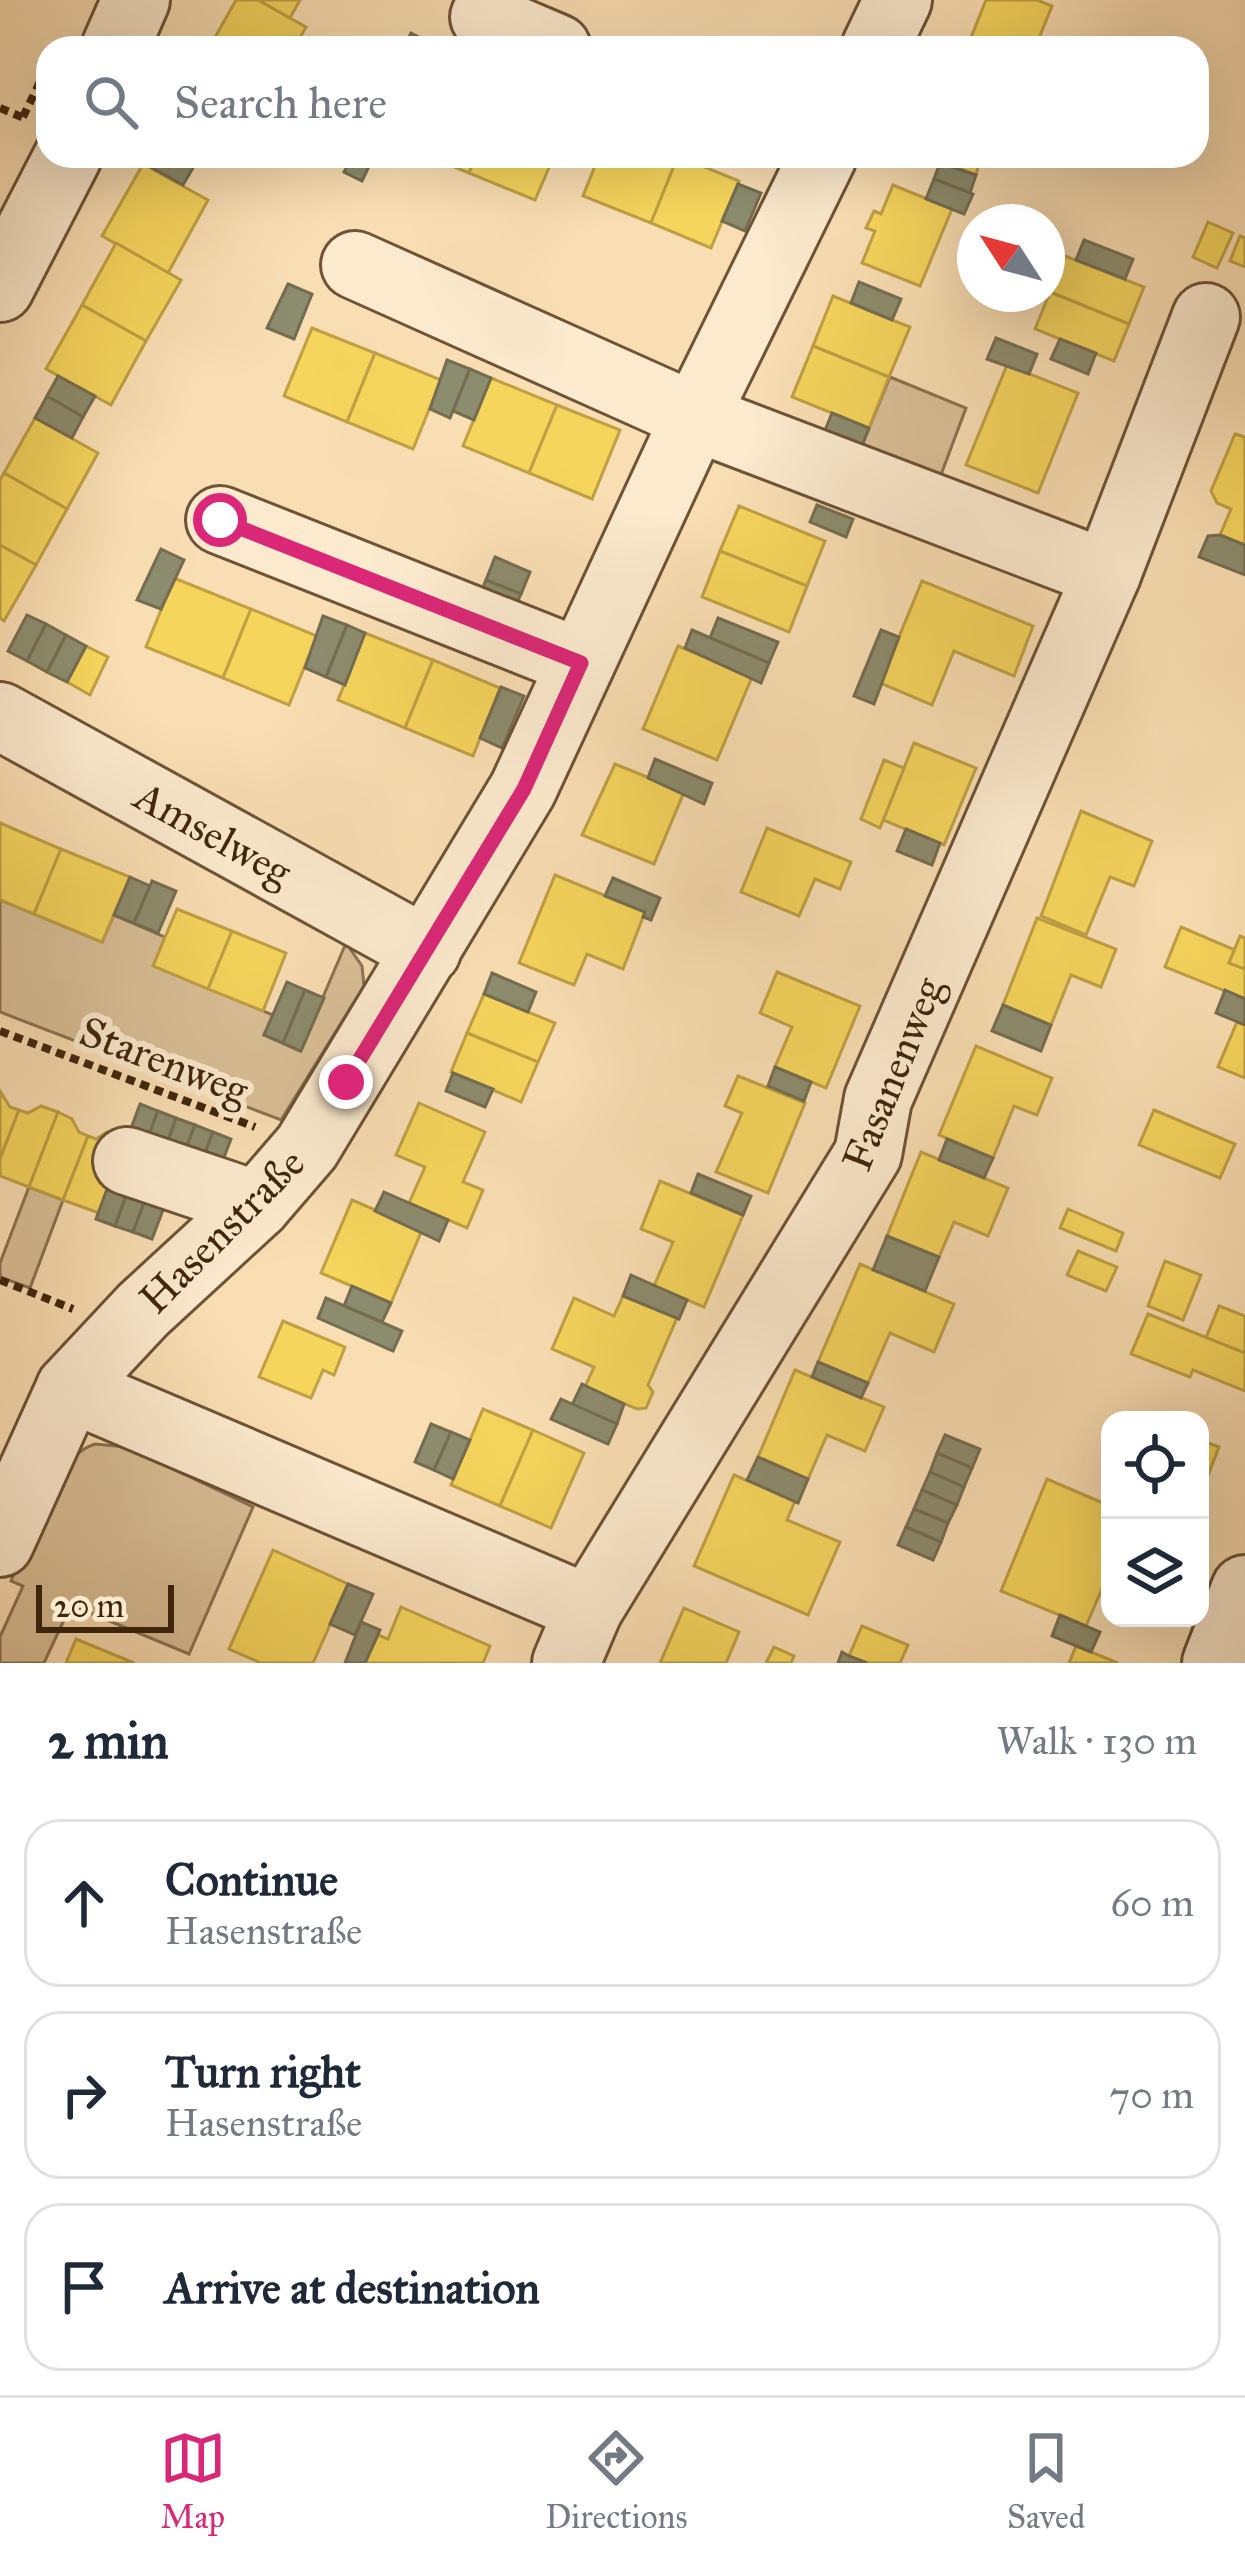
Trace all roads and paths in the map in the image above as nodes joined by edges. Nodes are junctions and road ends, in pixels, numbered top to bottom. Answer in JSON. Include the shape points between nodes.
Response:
{"nodes":[{"id":1,"x":136,"y":0,"type":"edge"},
{"id":2,"x":898,"y":0,"type":"edge"},
{"id":3,"x":484,"y":17,"type":"dead end"},
{"id":4,"x":120,"y":36,"type":"edge"},
{"id":5,"x":529,"y":36,"type":"edge"},
{"id":6,"x":881,"y":36,"type":"edge"},
{"id":7,"x":0,"y":108,"type":"edge"},
{"id":8,"x":36,"y":129,"type":"edge"},
{"id":9,"x":813,"y":168,"type":"edge"},
{"id":10,"x":355,"y":265,"type":"dead end"},
{"id":11,"x":0,"y":288,"type":"edge"},
{"id":12,"x":1206,"y":317,"type":"dead end"},
{"id":13,"x":695,"y":417,"type":"junction"},
{"id":14,"x":220,"y":520,"type":"dead end"},
{"id":15,"x":1106,"y":574,"type":"junction"},
{"id":16,"x":581,"y":663,"type":"junction"},
{"id":17,"x":0,"y":716,"type":"edge"},
{"id":18,"x":427,"y":951,"type":"junction"},
{"id":19,"x":0,"y":1031,"type":"edge"},
{"id":20,"x":307,"y":1147,"type":"junction"},
{"id":21,"x":127,"y":1161,"type":"dead end"},
{"id":22,"x":257,"y":1205,"type":"junction"},
{"id":23,"x":0,"y":1280,"type":"edge"},
{"id":24,"x":125,"y":1329,"type":"junction"},
{"id":25,"x":70,"y":1388,"type":"junction"},
{"id":26,"x":0,"y":1543,"type":"edge"},
{"id":27,"x":1245,"y":1589,"type":"edge"},
{"id":28,"x":577,"y":1636,"type":"edge"},
{"id":29,"x":1216,"y":1663,"type":"edge"}],
"edges":[{"from":1,"to":4,"type":"street"},
{"from":2,"to":6,"type":"street"},
{"from":3,"to":5,"type":"street"},
{"from":7,"to":8,"type":"path"},
{"from":8,"to":11,"type":"street"},
{"from":9,"to":13,"type":"street","name":"Hasenstraße"},
{"from":10,"to":13,"type":"street"},
{"from":12,"to":15,"type":"street","name":"Fasanenweg"},
{"from":13,"to":15,"type":"street"},
{"from":13,"to":16,"type":"street","name":"Hasenstraße"},
{"from":14,"to":16,"type":"street"},
{"from":15,"to":28,"type":"street","name":"Fasanenweg","via":[[878,1099],[868,1154]]},
{"from":16,"to":18,"type":"street","name":"Hasenstraße","via":[[524,789]]},
{"from":17,"to":18,"type":"street","name":"Amselweg"},
{"from":18,"to":20,"type":"street","name":"Hasenstraße"},
{"from":19,"to":20,"type":"path","name":"Starenweg"},
{"from":20,"to":22,"type":"street","name":"Hasenstraße"},
{"from":21,"to":22,"type":"street"},
{"from":22,"to":24,"type":"street","name":"Hasenstraße"},
{"from":23,"to":24,"type":"path"},
{"from":24,"to":25,"type":"street","name":"Hasenstraße"},
{"from":25,"to":26,"type":"street","name":"Hasenstraße"},
{"from":25,"to":28,"type":"street","name":"Fasanenweg"},
{"from":27,"to":29,"type":"street"}]}
